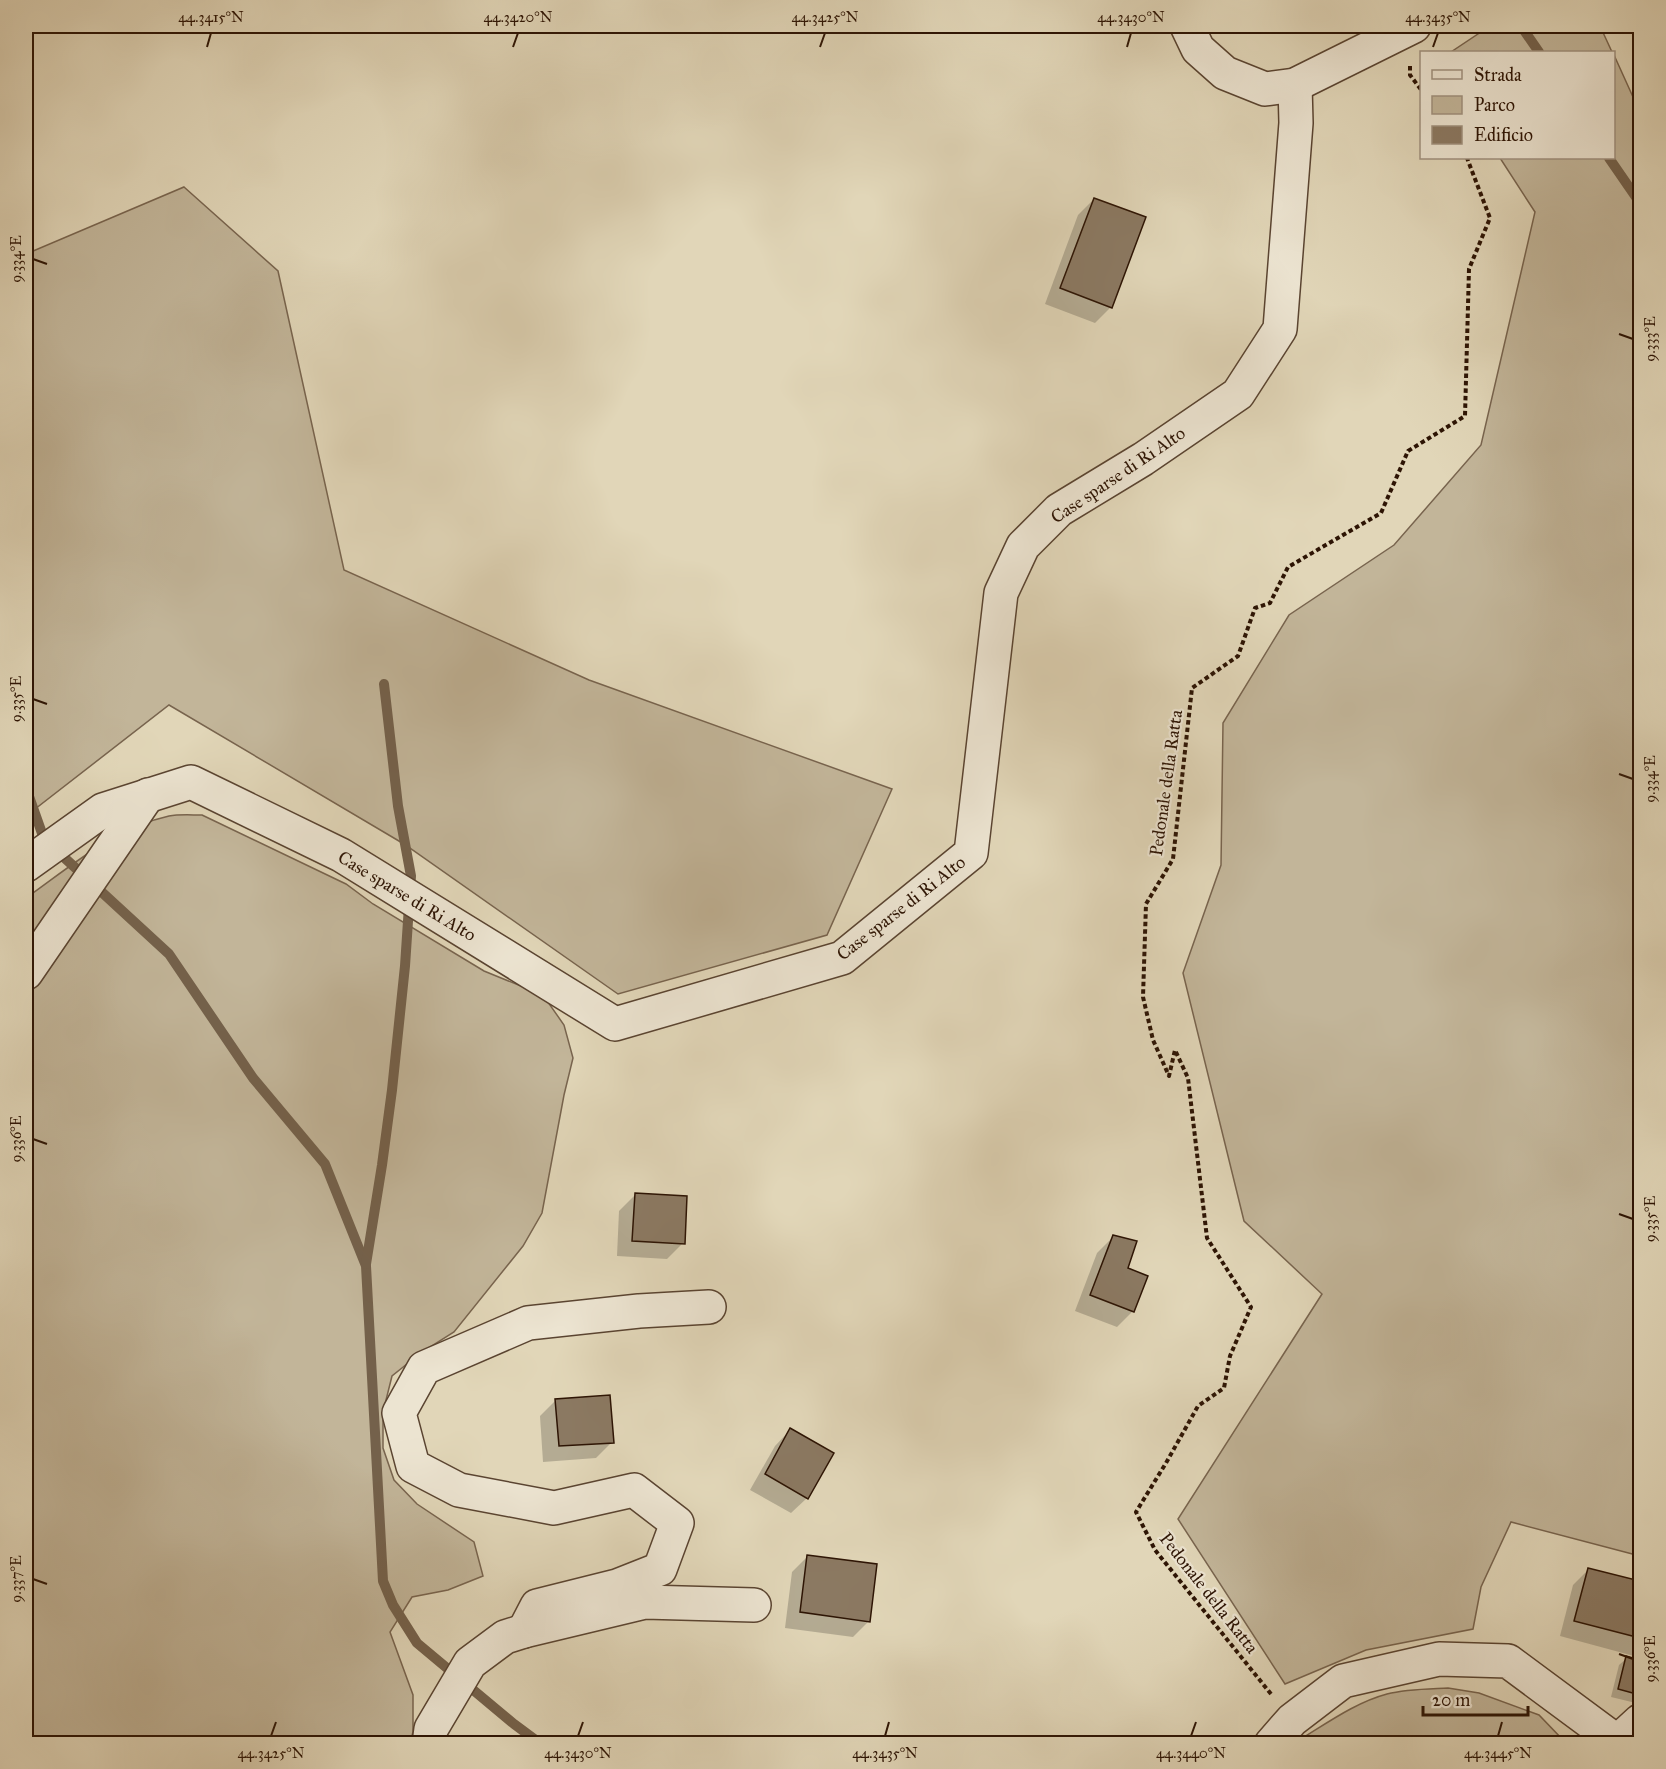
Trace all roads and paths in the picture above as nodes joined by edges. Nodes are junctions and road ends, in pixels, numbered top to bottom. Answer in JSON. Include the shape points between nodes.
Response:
{"nodes":[{"id":1,"x":1187,"y":26,"type":"edge"},
{"id":2,"x":1414,"y":26,"type":"edge"},
{"id":3,"x":1295,"y":85,"type":"junction"},
{"id":4,"x":1467,"y":159,"type":"edge"},
{"id":5,"x":148,"y":795,"type":"junction"},
{"id":6,"x":26,"y":865,"type":"edge"},
{"id":7,"x":26,"y":973,"type":"edge"},
{"id":8,"x":709,"y":1307,"type":"dead end"},
{"id":9,"x":754,"y":1605,"type":"dead end"},
{"id":10,"x":524,"y":1631,"type":"junction"},
{"id":11,"x":1281,"y":1732,"type":"edge"},
{"id":12,"x":1624,"y":1735,"type":"edge"},
{"id":13,"x":429,"y":1743,"type":"edge"}],
"edges":[{"from":1,"to":3,"type":"street","via":[[1198,49],[1225,73],[1264,89]]},
{"from":2,"to":3,"type":"street"},
{"from":3,"to":5,"type":"street","name":"Case sparse di Ri Alto","via":[[1296,123],[1280,329],[1238,394],[1059,510],[1023,546],[1001,593],[971,853],[842,958],[615,1024],[341,855],[191,782]]},
{"from":4,"to":11,"type":"path","name":"Pedonale della Ratta","via":[[1490,218],[1469,269],[1465,416],[1408,451],[1381,513],[1288,567],[1270,603],[1255,608],[1238,656],[1192,688],[1173,859],[1146,904],[1143,997],[1153,1040],[1169,1076],[1175,1050],[1188,1078],[1207,1238],[1251,1307],[1230,1356],[1224,1388],[1198,1406],[1136,1512],[1155,1550]]},
{"from":5,"to":6,"type":"street","name":"Case sparse di Ri Alto","via":[[103,810]]},
{"from":5,"to":7,"type":"street"},
{"from":8,"to":10,"type":"street","via":[[528,1323],[424,1368],[399,1413],[413,1466],[459,1490],[554,1508],[634,1490],[677,1523],[660,1569],[617,1586],[537,1606]]},
{"from":9,"to":10,"type":"street","via":[[645,1602]]},
{"from":10,"to":13,"type":"street","via":[[505,1637],[470,1663],[430,1729]]},
{"from":11,"to":12,"type":"street","via":[[1343,1681],[1439,1659],[1508,1661]]}]}
